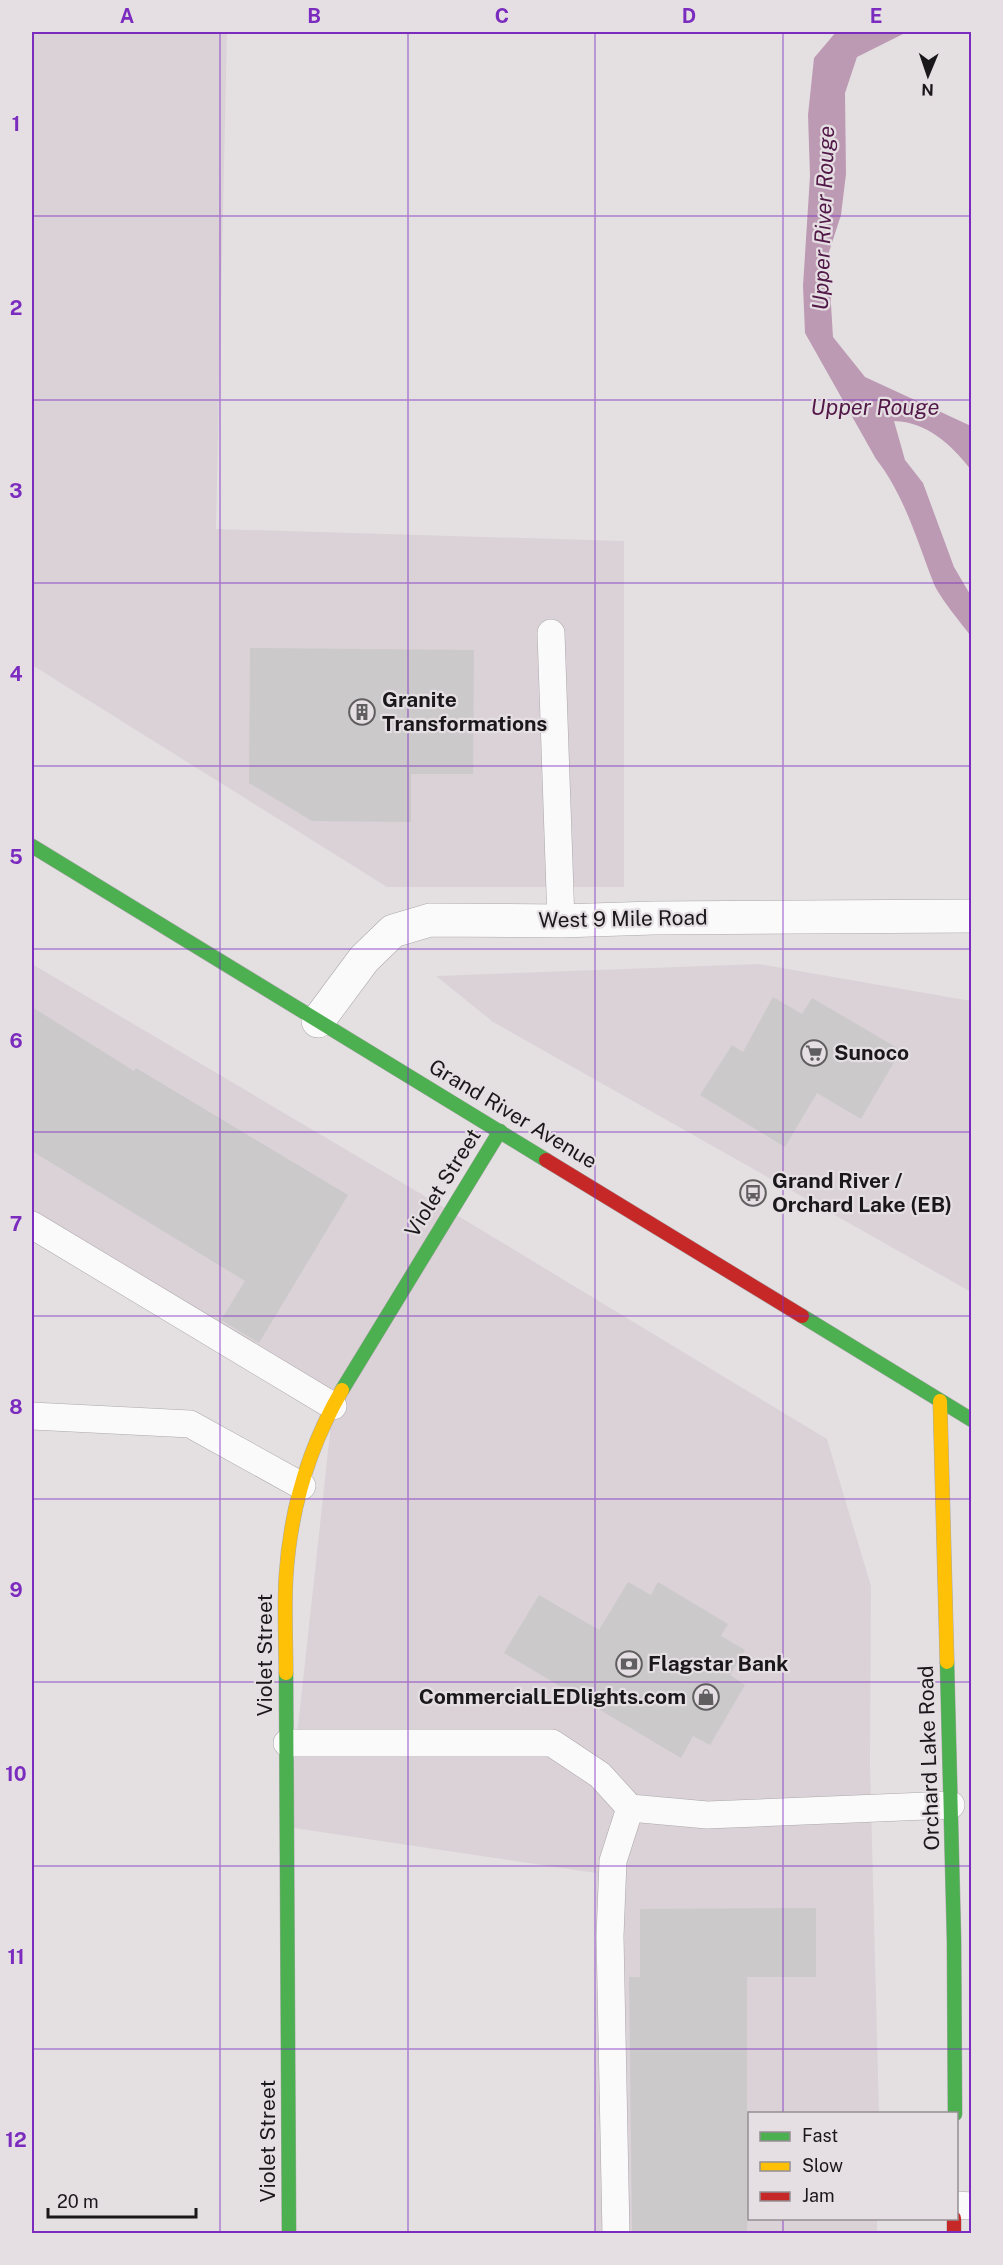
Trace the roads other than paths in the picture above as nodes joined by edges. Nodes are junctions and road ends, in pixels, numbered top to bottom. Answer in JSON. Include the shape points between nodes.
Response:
{"nodes":[{"id":1,"x":551,"y":633,"type":"dead end"},
{"id":2,"x":32,"y":846,"type":"edge"},
{"id":3,"x":972,"y":916,"type":"edge"},
{"id":4,"x":561,"y":921,"type":"junction"},
{"id":5,"x":318,"y":1021,"type":"junction"},
{"id":6,"x":500,"y":1131,"type":"junction"},
{"id":7,"x":32,"y":1225,"type":"edge"},
{"id":8,"x":940,"y":1401,"type":"junction"},
{"id":9,"x":333,"y":1406,"type":"junction"},
{"id":10,"x":32,"y":1416,"type":"edge"},
{"id":11,"x":972,"y":1420,"type":"edge"},
{"id":12,"x":302,"y":1486,"type":"junction"},
{"id":13,"x":287,"y":1743,"type":"junction"},
{"id":14,"x":951,"y":1805,"type":"junction"},
{"id":15,"x":630,"y":1808,"type":"junction"},
{"id":16,"x":962,"y":1849,"type":"edge"},
{"id":17,"x":955,"y":2112,"type":"edge"},
{"id":18,"x":290,"y":2234,"type":"edge"},
{"id":19,"x":616,"y":2234,"type":"edge"}],
"edges":[{"from":1,"to":4,"type":"lane"},
{"from":2,"to":5,"type":"main road","name":"Grand River Avenue"},
{"from":3,"to":4,"type":"street","name":"West 9 Mile Road"},
{"from":4,"to":5,"type":"street","name":"West 9 Mile Road","via":[[430,920],[393,931],[364,959]]},
{"from":5,"to":6,"type":"main road","name":"Grand River Avenue"},
{"from":6,"to":8,"type":"main road","name":"Grand River Avenue"},
{"from":6,"to":9,"type":"main road","name":"Violet Street"},
{"from":7,"to":9,"type":"lane"},
{"from":8,"to":11,"type":"main road","name":"Grand River Avenue"},
{"from":8,"to":14,"type":"main road","name":"Orchard Lake Road"},
{"from":9,"to":12,"type":"main road","name":"Violet Street","via":[[308,1460]]},
{"from":10,"to":12,"type":"lane","via":[[190,1424]]},
{"from":12,"to":13,"type":"main road","name":"Violet Street","via":[[286,1577]]},
{"from":13,"to":15,"type":"lane","via":[[552,1743],[600,1775]]},
{"from":13,"to":18,"type":"main road","name":"Violet Street"},
{"from":14,"to":15,"type":"lane","via":[[707,1815]]},
{"from":14,"to":16,"type":"main road","name":"Orchard Lake Road"},
{"from":15,"to":19,"type":"lane","via":[[613,1861],[610,1936]]},
{"from":16,"to":17,"type":"main road","name":"Orchard Lake Road"}]}
